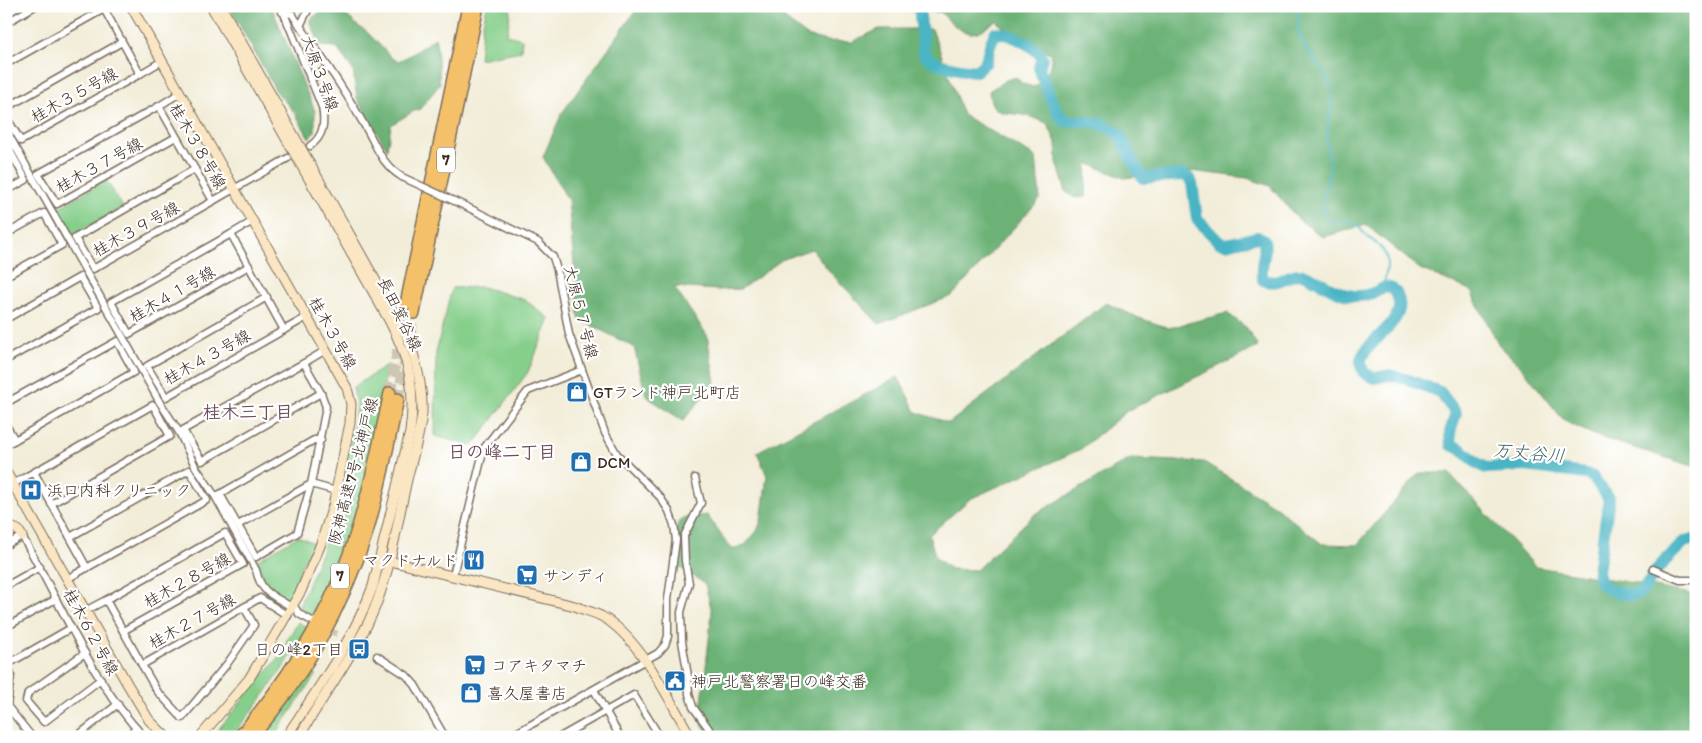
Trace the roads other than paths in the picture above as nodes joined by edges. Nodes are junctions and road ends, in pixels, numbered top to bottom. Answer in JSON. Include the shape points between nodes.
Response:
{"nodes":[{"id":1,"x":35,"y":6,"type":"edge"},
{"id":2,"x":131,"y":6,"type":"edge"},
{"id":3,"x":211,"y":6,"type":"edge"},
{"id":4,"x":221,"y":6,"type":"edge"},
{"id":5,"x":310,"y":6,"type":"edge"},
{"id":6,"x":468,"y":6,"type":"edge"},
{"id":7,"x":478,"y":6,"type":"edge"},
{"id":8,"x":103,"y":8,"type":"edge"},
{"id":9,"x":282,"y":9,"type":"edge"},
{"id":10,"x":6,"y":23,"type":"edge"},
{"id":11,"x":300,"y":26,"type":"junction"},
{"id":12,"x":122,"y":42,"type":"junction"},
{"id":13,"x":162,"y":61,"type":"junction"},
{"id":14,"x":6,"y":64,"type":"edge"},
{"id":15,"x":329,"y":68,"type":"junction"},
{"id":16,"x":140,"y":74,"type":"junction"},
{"id":17,"x":310,"y":79,"type":"junction"},
{"id":18,"x":180,"y":93,"type":"junction"},
{"id":19,"x":158,"y":106,"type":"junction"},
{"id":20,"x":6,"y":108,"type":"edge"},
{"id":21,"x":6,"y":117,"type":"edge"},
{"id":22,"x":6,"y":130,"type":"edge"},
{"id":23,"x":176,"y":137,"type":"junction"},
{"id":24,"x":310,"y":146,"type":"dead end"},
{"id":25,"x":6,"y":150,"type":"edge"},
{"id":26,"x":288,"y":158,"type":"dead end"},
{"id":27,"x":194,"y":169,"type":"junction"},
{"id":28,"x":235,"y":189,"type":"junction"},
{"id":29,"x":6,"y":191,"type":"edge"},
{"id":30,"x":213,"y":201,"type":"junction"},
{"id":31,"x":253,"y":221,"type":"junction"},
{"id":32,"x":6,"y":234,"type":"edge"},
{"id":33,"x":231,"y":234,"type":"junction"},
{"id":34,"x":249,"y":266,"type":"junction"},
{"id":35,"x":6,"y":276,"type":"edge"},
{"id":36,"x":267,"y":297,"type":"junction"},
{"id":37,"x":406,"y":304,"type":"tunnel mouth"},
{"id":38,"x":414,"y":314,"type":"tunnel mouth"},
{"id":39,"x":307,"y":317,"type":"junction"},
{"id":40,"x":6,"y":319,"type":"edge"},
{"id":41,"x":284,"y":330,"type":"junction"},
{"id":42,"x":326,"y":350,"type":"junction"},
{"id":43,"x":6,"y":360,"type":"edge"},
{"id":44,"x":304,"y":363,"type":"junction"},
{"id":45,"x":582,"y":370,"type":"junction"},
{"id":46,"x":321,"y":393,"type":"junction"},
{"id":47,"x":6,"y":403,"type":"edge"},
{"id":48,"x":6,"y":424,"type":"edge"},
{"id":49,"x":15,"y":440,"type":"junction"},
{"id":50,"x":321,"y":440,"type":"junction"},
{"id":51,"x":6,"y":445,"type":"edge"},
{"id":52,"x":6,"y":472,"type":"edge"},
{"id":53,"x":34,"y":472,"type":"junction"},
{"id":54,"x":695,"y":478,"type":"dead end"},
{"id":55,"x":311,"y":484,"type":"junction"},
{"id":56,"x":10,"y":486,"type":"edge"},
{"id":57,"x":336,"y":491,"type":"junction"},
{"id":58,"x":51,"y":504,"type":"junction"},
{"id":59,"x":6,"y":524,"type":"edge"},
{"id":60,"x":238,"y":525,"type":"junction"},
{"id":61,"x":22,"y":536,"type":"junction"},
{"id":62,"x":70,"y":537,"type":"junction"},
{"id":63,"x":6,"y":545,"type":"edge"},
{"id":64,"x":380,"y":558,"type":"junction"},
{"id":65,"x":674,"y":558,"type":"junction"},
{"id":66,"x":390,"y":561,"type":"junction"},
{"id":67,"x":685,"y":561,"type":"junction"},
{"id":68,"x":40,"y":567,"type":"junction"},
{"id":69,"x":87,"y":568,"type":"junction"},
{"id":70,"x":1654,"y":569,"type":"dead end"},
{"id":71,"x":453,"y":575,"type":"junction"},
{"id":72,"x":67,"y":580,"type":"junction"},
{"id":73,"x":1696,"y":580,"type":"edge"},
{"id":74,"x":6,"y":586,"type":"edge"},
{"id":75,"x":56,"y":599,"type":"junction"},
{"id":76,"x":106,"y":600,"type":"junction"},
{"id":77,"x":288,"y":605,"type":"dead end"},
{"id":78,"x":244,"y":607,"type":"junction"},
{"id":79,"x":296,"y":609,"type":"dead end"},
{"id":80,"x":85,"y":611,"type":"junction"},
{"id":81,"x":288,"y":616,"type":"junction"},
{"id":82,"x":312,"y":621,"type":"dead end"},
{"id":83,"x":6,"y":627,"type":"edge"},
{"id":84,"x":71,"y":628,"type":"junction"},
{"id":85,"x":123,"y":631,"type":"junction"},
{"id":86,"x":85,"y":653,"type":"junction"},
{"id":87,"x":377,"y":656,"type":"dead end"},
{"id":88,"x":7,"y":661,"type":"edge"},
{"id":89,"x":645,"y":661,"type":"junction"},
{"id":90,"x":142,"y":665,"type":"junction"},
{"id":91,"x":101,"y":679,"type":"junction"},
{"id":92,"x":594,"y":690,"type":"junction"},
{"id":93,"x":118,"y":704,"type":"junction"},
{"id":94,"x":7,"y":709,"type":"edge"},
{"id":95,"x":606,"y":711,"type":"junction"},
{"id":96,"x":136,"y":728,"type":"junction"},
{"id":97,"x":32,"y":737,"type":"edge"},
{"id":98,"x":76,"y":737,"type":"edge"},
{"id":99,"x":127,"y":737,"type":"edge"},
{"id":100,"x":144,"y":737,"type":"edge"},
{"id":101,"x":166,"y":737,"type":"edge"},
{"id":102,"x":200,"y":737,"type":"edge"},
{"id":103,"x":240,"y":737,"type":"edge"},
{"id":104,"x":252,"y":737,"type":"edge"},
{"id":105,"x":286,"y":737,"type":"edge"},
{"id":106,"x":299,"y":737,"type":"edge"},
{"id":107,"x":444,"y":737,"type":"edge"},
{"id":108,"x":509,"y":737,"type":"edge"},
{"id":109,"x":560,"y":737,"type":"edge"},
{"id":110,"x":620,"y":737,"type":"edge"},
{"id":111,"x":660,"y":737,"type":"edge"},
{"id":112,"x":691,"y":737,"type":"edge"},
{"id":113,"x":715,"y":737,"type":"edge"}],
"edges":[{"from":1,"to":10,"type":"street"},
{"from":2,"to":13,"type":"street","name":"桂木３号線"},
{"from":3,"to":64,"type":"street","name":"長田箕谷線","via":[[389,320],[408,363],[412,388],[410,432]]},
{"from":4,"to":66,"type":"street","name":"長田箕谷線","via":[[396,316],[416,358],[422,414]]},
{"from":5,"to":11,"type":"street"},
{"from":6,"to":37,"type":"highway","number":"7"},
{"from":7,"to":38,"type":"highway","number":"7"},
{"from":8,"to":12,"type":"street"},
{"from":8,"to":14,"type":"street"},
{"from":9,"to":11,"type":"street","name":"大原５７号線","via":[[292,14]]},
{"from":9,"to":17,"type":"street","name":"大原３号線"},
{"from":11,"to":15,"type":"street","name":"大原５７号線"},
{"from":12,"to":16,"type":"street"},
{"from":12,"to":20,"type":"street","name":"桂木３５号線"},
{"from":13,"to":16,"type":"street"},
{"from":13,"to":18,"type":"street","name":"桂木３号線"},
{"from":15,"to":17,"type":"street"},
{"from":15,"to":45,"type":"street","name":"大原５７号線","bridge":true,"via":[[391,170],[538,242],[553,257],[569,334]]},
{"from":16,"to":21,"type":"street","name":"桂木３５号線","via":[[21,141]]},
{"from":17,"to":24,"type":"street","name":"大原３号線","via":[[324,120],[321,133]]},
{"from":18,"to":19,"type":"street","name":"桂木３８号線"},
{"from":18,"to":28,"type":"street","name":"桂木３号線"},
{"from":19,"to":23,"type":"street","name":"桂木３８号線"},
{"from":19,"to":23,"type":"street","name":"桂木３７号線","via":[[38,174],[57,204]]},
{"from":22,"to":77,"type":"street","via":[[215,496],[256,570],[258,581],[267,593]]},
{"from":23,"to":27,"type":"street","name":"桂木３８号線"},
{"from":25,"to":29,"type":"street","via":[[9,149],[26,180]]},
{"from":26,"to":28,"type":"street"},
{"from":27,"to":30,"type":"street","name":"桂木３８号線"},
{"from":27,"to":30,"type":"street","name":"桂木３９号線","via":[[75,238],[93,269]]},
{"from":28,"to":30,"type":"street","name":"桂木３８号線"},
{"from":28,"to":31,"type":"street","name":"桂木３号線"},
{"from":31,"to":33,"type":"street"},
{"from":31,"to":39,"type":"street","name":"桂木３号線"},
{"from":32,"to":35,"type":"street","via":[[44,213],[62,245]]},
{"from":33,"to":34,"type":"street"},
{"from":33,"to":34,"type":"street","name":"桂木４１号線","via":[[111,302],[130,334]]},
{"from":34,"to":36,"type":"street"},
{"from":36,"to":41,"type":"street"},
{"from":36,"to":41,"type":"street","name":"桂木４３号線","via":[[147,366],[166,397]]},
{"from":39,"to":41,"type":"street","name":"桂木４３号線"},
{"from":39,"to":42,"type":"street","name":"桂木３号線"},
{"from":40,"to":43,"type":"street","via":[[80,277],[98,308]]},
{"from":42,"to":44,"type":"street"},
{"from":42,"to":57,"type":"street","name":"桂木３号線","via":[[347,388],[351,404]]},
{"from":44,"to":46,"type":"street"},
{"from":44,"to":46,"type":"street","via":[[183,430],[202,461]]},
{"from":45,"to":65,"type":"street","name":"大原５７号線","via":[[605,433],[617,454],[670,511],[676,540]]},
{"from":45,"to":71,"type":"street","via":[[528,391],[484,448]]},
{"from":46,"to":50,"type":"street","via":[[326,407]]},
{"from":47,"to":49,"type":"street","via":[[117,341],[134,372]]},
{"from":48,"to":49,"type":"street"},
{"from":49,"to":51,"type":"street"},
{"from":50,"to":55,"type":"street"},
{"from":50,"to":60,"type":"street","via":[[314,440],[220,494]]},
{"from":52,"to":56,"type":"street"},
{"from":53,"to":56,"type":"street"},
{"from":53,"to":58,"type":"street"},
{"from":53,"to":58,"type":"street","via":[[153,405],[170,436]]},
{"from":54,"to":67,"type":"street","via":[[701,503],[684,536]]},
{"from":55,"to":57,"type":"street"},
{"from":55,"to":60,"type":"street"},
{"from":55,"to":60,"type":"street","via":[[296,534],[256,557]]},
{"from":56,"to":72,"type":"street"},
{"from":57,"to":81,"type":"street","name":"桂木３号線","via":[[320,546]]},
{"from":58,"to":62,"type":"street"},
{"from":59,"to":61,"type":"street"},
{"from":61,"to":63,"type":"street"},
{"from":61,"to":68,"type":"street","name":"桂木６２号線"},
{"from":62,"to":69,"type":"street"},
{"from":62,"to":69,"type":"street","via":[[189,470],[207,500]]},
{"from":64,"to":66,"type":"street"},
{"from":64,"to":105,"type":"street","name":"長田箕谷線","via":[[365,606],[350,638]]},
{"from":65,"to":67,"type":"street"},
{"from":65,"to":89,"type":"street","name":"大原５７号線","via":[[668,599],[668,636],[658,653]]},
{"from":66,"to":71,"type":"street"},
{"from":66,"to":106,"type":"street","name":"長田箕谷線","via":[[369,621]]},
{"from":67,"to":113,"type":"street","via":[[689,583],[681,612],[689,694],[693,707]]},
{"from":68,"to":74,"type":"street"},
{"from":68,"to":75,"type":"street","name":"桂木６２号線"},
{"from":69,"to":72,"type":"street"},
{"from":70,"to":73,"type":"street","via":[[1680,580]]},
{"from":71,"to":89,"type":"street","via":[[575,606],[601,617],[634,644]]},
{"from":72,"to":80,"type":"street"},
{"from":75,"to":83,"type":"street"},
{"from":75,"to":84,"type":"street","name":"桂木６２号線"},
{"from":76,"to":80,"type":"street"},
{"from":76,"to":85,"type":"street","name":"桂木２７号線"},
{"from":76,"to":85,"type":"street","name":"桂木２８号線","via":[[225,533],[243,564]]},
{"from":78,"to":81,"type":"street","name":"桂木２７号線","via":[[260,598]]},
{"from":78,"to":90,"type":"street","name":"桂木２７号線"},
{"from":78,"to":90,"type":"street","via":[[254,625],[227,664],[182,718],[157,691]]},
{"from":79,"to":82,"type":"street"},
{"from":80,"to":101,"type":"street","via":[[150,720]]},
{"from":81,"to":102,"type":"street","name":"桂木３号線","via":[[250,679]]},
{"from":84,"to":86,"type":"street","name":"桂木６２号線"},
{"from":84,"to":88,"type":"street"},
{"from":85,"to":90,"type":"street","name":"桂木２７号線"},
{"from":86,"to":91,"type":"street","name":"桂木６２号線"},
{"from":86,"to":91,"type":"street","via":[[28,693],[26,700],[44,722]]},
{"from":87,"to":107,"type":"street","via":[[415,685]]},
{"from":88,"to":94,"type":"street","via":[[11,675]]},
{"from":89,"to":92,"type":"street","name":"大原５７号線"},
{"from":89,"to":112,"type":"street"},
{"from":91,"to":93,"type":"street","name":"桂木６２号線"},
{"from":92,"to":95,"type":"street"},
{"from":92,"to":108,"type":"street","name":"大原５７号線"},
{"from":93,"to":96,"type":"street","name":"桂木６２号線"},
{"from":93,"to":98,"type":"street"},
{"from":94,"to":97,"type":"street"},
{"from":95,"to":109,"type":"street"},
{"from":95,"to":110,"type":"street"},
{"from":95,"to":111,"type":"street","via":[[634,695]]},
{"from":96,"to":99,"type":"street"},
{"from":96,"to":100,"type":"street","name":"桂木６２号線"},
{"from":103,"to":104,"type":"highway","name":"阪神高速7号北神戸線","number":"7","via":[[294,664],[327,606],[357,530],[394,396],[367,532],[339,604],[314,652]]}]}
